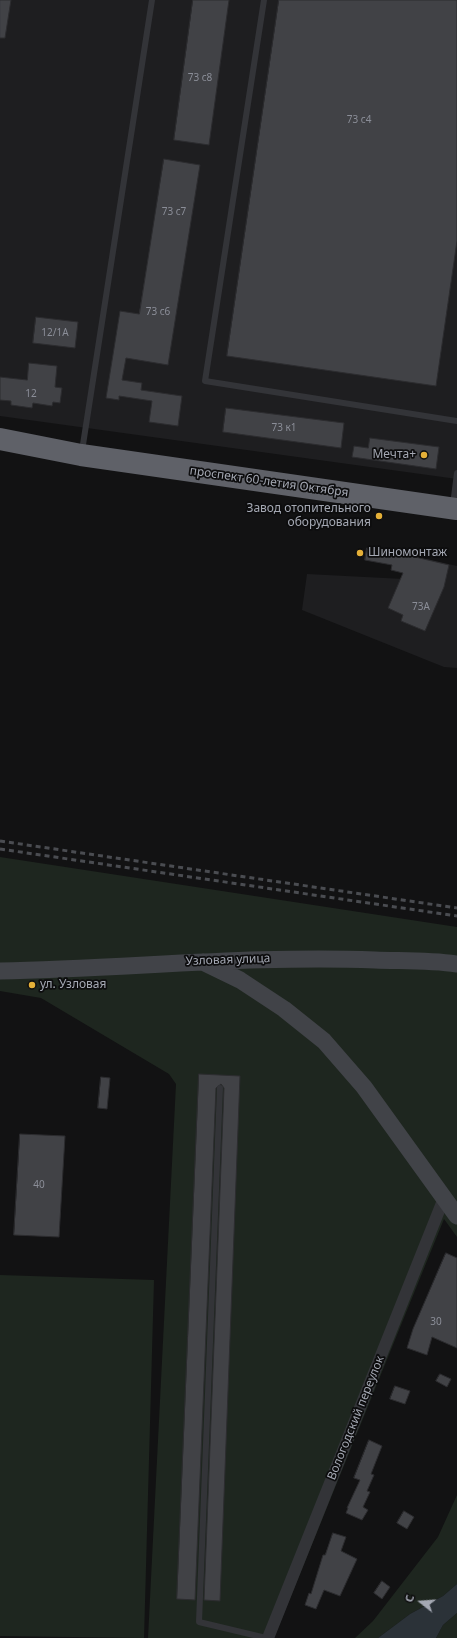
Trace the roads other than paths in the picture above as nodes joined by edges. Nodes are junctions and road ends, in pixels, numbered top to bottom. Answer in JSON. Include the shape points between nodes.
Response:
{"nodes":[{"id":1,"x":152,"y":0,"type":"edge"},
{"id":2,"x":264,"y":0,"type":"edge"},
{"id":3,"x":457,"y":422,"type":"edge"},
{"id":4,"x":0,"y":439,"type":"edge"},
{"id":5,"x":0,"y":447,"type":"edge"},
{"id":6,"x":81,"y":455,"type":"junction"},
{"id":7,"x":457,"y":473,"type":"edge"},
{"id":8,"x":455,"y":509,"type":"edge"},
{"id":9,"x":201,"y":961,"type":"junction"},
{"id":10,"x":457,"y":964,"type":"edge"},
{"id":11,"x":0,"y":971,"type":"edge"},
{"id":12,"x":220,"y":1088,"type":"dead end"},
{"id":13,"x":444,"y":1198,"type":"junction"},
{"id":14,"x":457,"y":1216,"type":"edge"},
{"id":15,"x":267,"y":1638,"type":"edge"}],
"edges":[{"from":1,"to":6,"type":"lane"},
{"from":2,"to":3,"type":"lane","via":[[205,381]]},
{"from":4,"to":6,"type":"highway","name":"проспект 60-летия Октября"},
{"from":5,"to":6,"type":"highway","name":"проспект 60-летия Октября"},
{"from":6,"to":8,"type":"highway","name":"проспект 60-летия Октября"},
{"from":7,"to":8,"type":"lane"},
{"from":9,"to":10,"type":"street","name":"Узловая улица","via":[[319,958]]},
{"from":9,"to":11,"type":"street","name":"Узловая улица","via":[[66,970]]},
{"from":9,"to":13,"type":"street","via":[[240,980],[284,1009],[324,1041],[364,1087]]},
{"from":12,"to":15,"type":"lane","via":[[199,1622]]},
{"from":13,"to":14,"type":"street"},
{"from":13,"to":15,"type":"street","name":"Вологодский переулок"}]}
